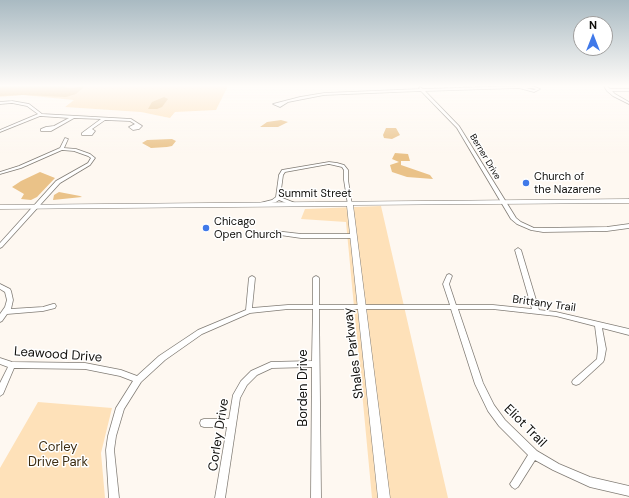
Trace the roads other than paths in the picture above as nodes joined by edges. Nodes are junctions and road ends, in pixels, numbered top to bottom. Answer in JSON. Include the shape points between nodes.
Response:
{"nodes":[{"id":1,"x":33,"y":109,"type":"edge"},
{"id":2,"x":440,"y":109,"type":"edge"},
{"id":3,"x":39,"y":115,"type":"junction"},
{"id":4,"x":73,"y":117,"type":"junction"},
{"id":5,"x":104,"y":119,"type":"junction"},
{"id":6,"x":137,"y":124,"type":"dead end"},
{"id":7,"x":54,"y":127,"type":"dead end"},
{"id":8,"x":91,"y":130,"type":"dead end"},
{"id":9,"x":0,"y":131,"type":"edge"},
{"id":10,"x":66,"y":139,"type":"dead end"},
{"id":11,"x":62,"y":149,"type":"junction"},
{"id":12,"x":0,"y":172,"type":"edge"},
{"id":13,"x":278,"y":198,"type":"junction"},
{"id":14,"x":629,"y":201,"type":"edge"},
{"id":15,"x":503,"y":202,"type":"junction"},
{"id":16,"x":250,"y":204,"type":"junction"},
{"id":17,"x":299,"y":204,"type":"junction"},
{"id":18,"x":350,"y":205,"type":"junction"},
{"id":19,"x":37,"y":206,"type":"junction"},
{"id":20,"x":0,"y":207,"type":"edge"},
{"id":21,"x":629,"y":226,"type":"edge"},
{"id":22,"x":275,"y":233,"type":"dead end"},
{"id":23,"x":353,"y":236,"type":"junction"},
{"id":24,"x":0,"y":246,"type":"edge"},
{"id":25,"x":518,"y":250,"type":"dead end"},
{"id":26,"x":448,"y":276,"type":"dead end"},
{"id":27,"x":252,"y":278,"type":"dead end"},
{"id":28,"x":316,"y":278,"type":"dead end"},
{"id":29,"x":0,"y":286,"type":"edge"},
{"id":30,"x":53,"y":306,"type":"dead end"},
{"id":31,"x":316,"y":307,"type":"junction"},
{"id":32,"x":362,"y":308,"type":"junction"},
{"id":33,"x":453,"y":308,"type":"junction"},
{"id":34,"x":249,"y":311,"type":"junction"},
{"id":35,"x":536,"y":311,"type":"junction"},
{"id":36,"x":5,"y":312,"type":"junction"},
{"id":37,"x":0,"y":318,"type":"edge"},
{"id":38,"x":598,"y":324,"type":"junction"},
{"id":39,"x":629,"y":332,"type":"edge"},
{"id":40,"x":0,"y":361,"type":"edge"},
{"id":41,"x":316,"y":364,"type":"junction"},
{"id":42,"x":12,"y":365,"type":"junction"},
{"id":43,"x":138,"y":380,"type":"junction"},
{"id":44,"x":576,"y":382,"type":"dead end"},
{"id":45,"x":0,"y":392,"type":"edge"},
{"id":46,"x":204,"y":423,"type":"dead end"},
{"id":47,"x":232,"y":423,"type":"junction"},
{"id":48,"x":534,"y":454,"type":"junction"},
{"id":49,"x":515,"y":484,"type":"dead end"},
{"id":50,"x":629,"y":491,"type":"edge"},
{"id":51,"x":114,"y":498,"type":"edge"},
{"id":52,"x":220,"y":498,"type":"edge"},
{"id":53,"x":316,"y":498,"type":"edge"},
{"id":54,"x":384,"y":498,"type":"edge"}],
"edges":[{"from":1,"to":3,"type":"street"},
{"from":2,"to":15,"type":"street","name":"Berner Drive","via":[[458,128]]},
{"from":3,"to":4,"type":"street"},
{"from":3,"to":9,"type":"street"},
{"from":4,"to":5,"type":"street"},
{"from":4,"to":7,"type":"street"},
{"from":5,"to":6,"type":"street","via":[[131,120]]},
{"from":5,"to":8,"type":"street"},
{"from":10,"to":11,"type":"street"},
{"from":11,"to":12,"type":"street"},
{"from":11,"to":19,"type":"street","via":[[89,155],[92,160],[58,182]]},
{"from":13,"to":16,"type":"street","via":[[268,203]]},
{"from":13,"to":17,"type":"street","via":[[288,203]]},
{"from":13,"to":18,"type":"street","via":[[281,175],[284,171],[329,163],[337,164],[346,170]]},
{"from":14,"to":15,"type":"main road","name":"Summit Street"},
{"from":15,"to":18,"type":"main road","name":"Summit Street"},
{"from":15,"to":21,"type":"street","name":"Berner Drive","via":[[519,223],[533,229],[607,229]]},
{"from":16,"to":17,"type":"main road","name":"Summit Street"},
{"from":16,"to":19,"type":"main road","name":"Summit Street"},
{"from":17,"to":18,"type":"main road","name":"Summit Street"},
{"from":18,"to":23,"type":"main road","name":"Shales Parkway"},
{"from":19,"to":20,"type":"main road","name":"Summit Street"},
{"from":19,"to":24,"type":"street"},
{"from":22,"to":23,"type":"street"},
{"from":23,"to":32,"type":"main road","name":"Shales Parkway"},
{"from":25,"to":35,"type":"street"},
{"from":26,"to":33,"type":"street","name":"Eliot Trail","via":[[446,284]]},
{"from":27,"to":34,"type":"street"},
{"from":28,"to":31,"type":"street","name":"Borden Drive"},
{"from":29,"to":36,"type":"street","via":[[10,295]]},
{"from":30,"to":36,"type":"street"},
{"from":31,"to":32,"type":"street","name":"Brittany Trail"},
{"from":31,"to":34,"type":"street","name":"Brittany Trail"},
{"from":31,"to":41,"type":"street","name":"Borden Drive"},
{"from":32,"to":33,"type":"street","name":"Brittany Trail"},
{"from":32,"to":54,"type":"main road","name":"Shales Parkway"},
{"from":33,"to":35,"type":"street","name":"Brittany Trail","via":[[493,307]]},
{"from":33,"to":48,"type":"street","name":"Eliot Trail","via":[[479,384],[489,404],[502,423]]},
{"from":34,"to":43,"type":"street","name":"Brittany Trail","via":[[200,332],[168,354]]},
{"from":35,"to":38,"type":"street","name":"Brittany Trail"},
{"from":36,"to":37,"type":"street"},
{"from":38,"to":39,"type":"street","name":"Brittany Trail"},
{"from":38,"to":44,"type":"street","via":[[602,349],[600,360]]},
{"from":40,"to":42,"type":"street","name":"Leawood Drive"},
{"from":41,"to":47,"type":"street","name":"Corley Drive","via":[[278,364],[265,367],[248,377],[238,392]]},
{"from":41,"to":53,"type":"street","name":"Borden Drive"},
{"from":42,"to":43,"type":"street","name":"Leawood Drive","via":[[85,366],[120,373]]},
{"from":42,"to":45,"type":"street"},
{"from":43,"to":51,"type":"street","name":"Brittany Trail","via":[[120,408],[112,436],[110,450]]},
{"from":46,"to":47,"type":"street"},
{"from":47,"to":52,"type":"street","name":"Corley Drive"},
{"from":48,"to":49,"type":"street"},
{"from":48,"to":50,"type":"street","name":"Eliot Trail","via":[[590,482]]}]}
